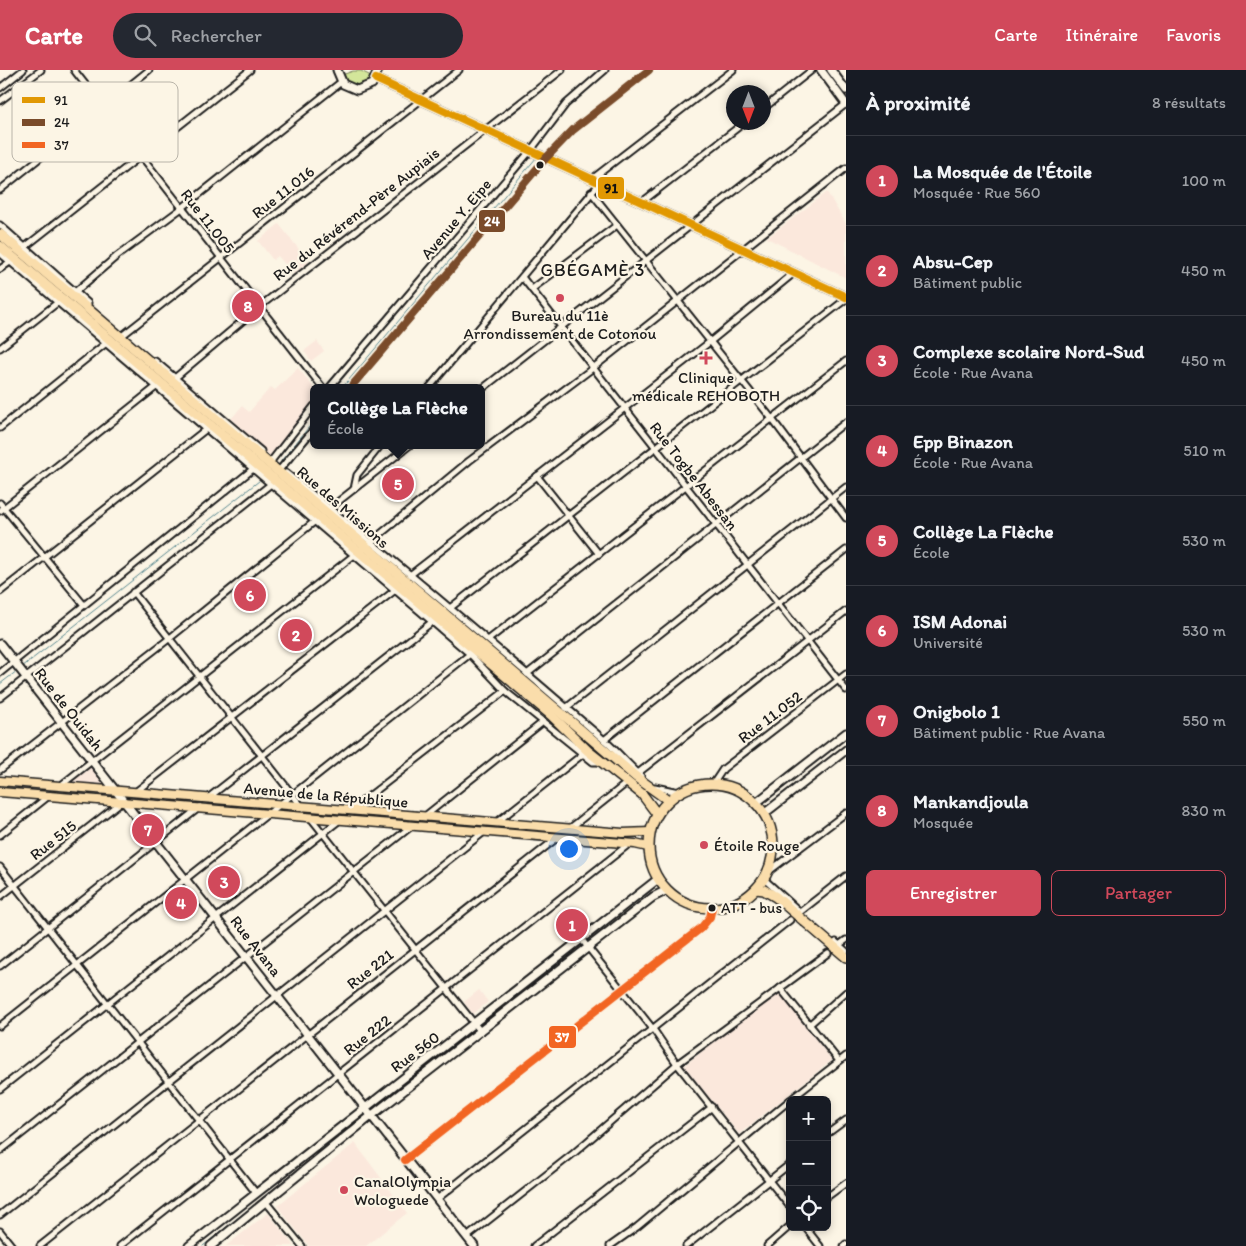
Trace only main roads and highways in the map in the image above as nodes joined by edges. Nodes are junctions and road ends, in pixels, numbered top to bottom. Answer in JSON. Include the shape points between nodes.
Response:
{"nodes":[{"id":1,"x":337,"y":70,"type":"edge"},
{"id":2,"x":378,"y":70,"type":"edge"},
{"id":3,"x":821,"y":70,"type":"edge"},
{"id":4,"x":831,"y":70,"type":"edge"},
{"id":5,"x":376,"y":79,"type":"junction"},
{"id":6,"x":846,"y":90,"type":"edge"},
{"id":7,"x":846,"y":104,"type":"edge"},
{"id":8,"x":0,"y":234,"type":"edge"},
{"id":9,"x":0,"y":246,"type":"edge"},
{"id":10,"x":846,"y":298,"type":"edge"},
{"id":11,"x":362,"y":548,"type":"junction"},
{"id":12,"x":0,"y":644,"type":"edge"},
{"id":13,"x":846,"y":733,"type":"edge"},
{"id":14,"x":846,"y":750,"type":"edge"},
{"id":15,"x":0,"y":781,"type":"edge"},
{"id":16,"x":117,"y":791,"type":"junction"},
{"id":17,"x":0,"y":792,"type":"edge"},
{"id":18,"x":668,"y":800,"type":"junction"},
{"id":19,"x":123,"y":802,"type":"junction"},
{"id":20,"x":756,"y":803,"type":"junction"},
{"id":21,"x":765,"y":813,"type":"junction"},
{"id":22,"x":657,"y":814,"type":"junction"},
{"id":23,"x":650,"y":832,"type":"junction"},
{"id":24,"x":648,"y":847,"type":"junction"},
{"id":25,"x":658,"y":879,"type":"junction"},
{"id":26,"x":756,"y":889,"type":"junction"},
{"id":27,"x":667,"y":890,"type":"junction"},
{"id":28,"x":846,"y":957,"type":"edge"},
{"id":29,"x":364,"y":1108,"type":"junction"},
{"id":30,"x":371,"y":1116,"type":"junction"},
{"id":31,"x":189,"y":1246,"type":"edge"},
{"id":32,"x":211,"y":1246,"type":"edge"},
{"id":33,"x":474,"y":1246,"type":"edge"}],
"edges":[{"from":1,"to":5,"type":"main road","via":[[341,82],[348,88],[366,88]]},
{"from":2,"to":5,"type":"main road"},
{"from":3,"to":7,"type":"main road"},
{"from":4,"to":6,"type":"main road"},
{"from":5,"to":10,"type":"main road"},
{"from":8,"to":11,"type":"highway","name":"Rue des Missions"},
{"from":9,"to":11,"type":"highway","name":"Rue des Missions"},
{"from":11,"to":18,"type":"highway","name":"Rue des Missions","via":[[636,777]]},
{"from":11,"to":22,"type":"highway","name":"Rue des Missions","via":[[648,800]]},
{"from":12,"to":16,"type":"main road","name":"Rue de Ouidah"},
{"from":13,"to":20,"type":"main road"},
{"from":14,"to":21,"type":"main road"},
{"from":15,"to":16,"type":"main road","name":"Avenue de la République"},
{"from":16,"to":19,"type":"main road","name":"Rue de Ouidah"},
{"from":16,"to":23,"type":"main road","name":"Avenue de la République","via":[[570,829],[635,834]]},
{"from":17,"to":19,"type":"main road","name":"Avenue de la République"},
{"from":18,"to":20,"type":"highway","via":[[679,792],[713,784],[737,789]]},
{"from":18,"to":22,"type":"highway"},
{"from":19,"to":24,"type":"main road","name":"Avenue de la République"},
{"from":19,"to":29,"type":"main road","name":"Rue Avana"},
{"from":20,"to":21,"type":"highway"},
{"from":21,"to":26,"type":"highway","via":[[774,844],[766,876]]},
{"from":22,"to":23,"type":"highway"},
{"from":23,"to":24,"type":"highway"},
{"from":24,"to":25,"type":"highway"},
{"from":25,"to":27,"type":"highway"},
{"from":25,"to":29,"type":"main road","name":"Rue 560"},
{"from":26,"to":27,"type":"highway","via":[[735,903],[712,908],[688,904]]},
{"from":26,"to":28,"type":"highway","via":[[776,897]]},
{"from":27,"to":30,"type":"main road","name":"Rue 560","via":[[653,897]]},
{"from":29,"to":30,"type":"main road","name":"Rue Avana"},
{"from":29,"to":31,"type":"main road","name":"Rue 560"},
{"from":30,"to":32,"type":"main road","name":"Rue 560"},
{"from":30,"to":33,"type":"main road","name":"Rue Avana"}]}
